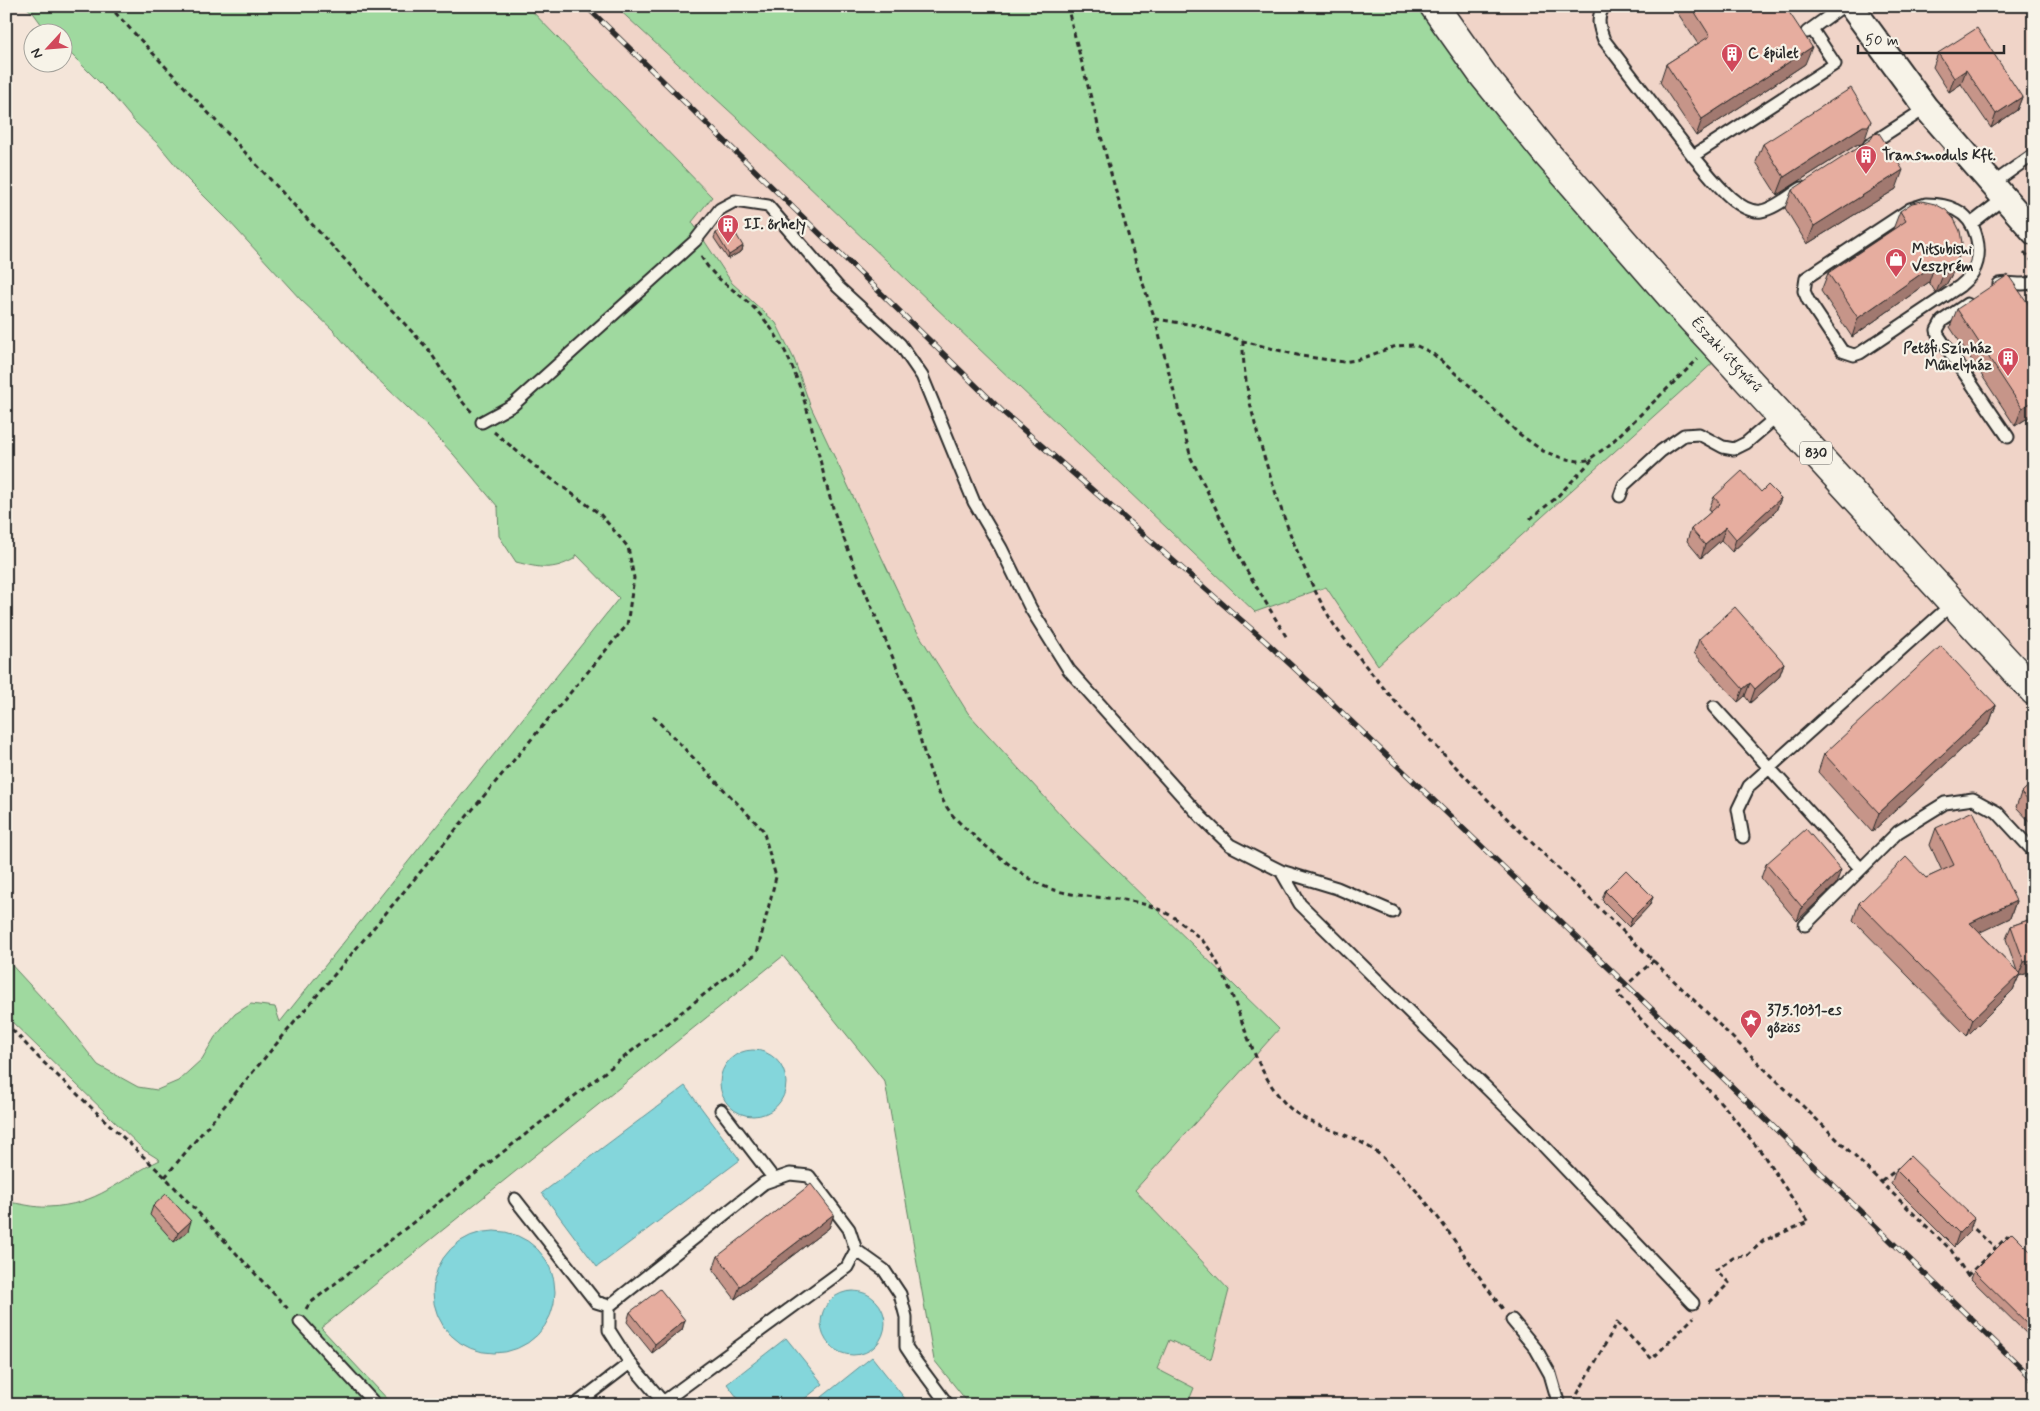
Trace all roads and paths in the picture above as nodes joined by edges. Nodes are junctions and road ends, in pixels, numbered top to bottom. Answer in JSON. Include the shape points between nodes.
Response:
{"nodes":[{"id":1,"x":109,"y":6,"type":"edge"},
{"id":2,"x":1067,"y":6,"type":"edge"},
{"id":3,"x":1434,"y":6,"type":"edge"},
{"id":4,"x":1604,"y":6,"type":"edge"},
{"id":5,"x":1843,"y":6,"type":"edge"},
{"id":6,"x":1851,"y":6,"type":"edge"},
{"id":7,"x":1812,"y":29,"type":"junction"},
{"id":8,"x":1797,"y":39,"type":"edge"},
{"id":9,"x":1926,"y":108,"type":"junction"},
{"id":10,"x":1869,"y":145,"type":"edge"},
{"id":11,"x":1693,"y":156,"type":"junction"},
{"id":12,"x":2034,"y":161,"type":"edge"},
{"id":13,"x":1811,"y":182,"type":"edge"},
{"id":14,"x":1998,"y":191,"type":"junction"},
{"id":15,"x":1972,"y":223,"type":"junction"},
{"id":16,"x":2034,"y":232,"type":"edge"},
{"id":17,"x":695,"y":241,"type":"junction"},
{"id":18,"x":2034,"y":282,"type":"edge"},
{"id":19,"x":1155,"y":319,"type":"junction"},
{"id":20,"x":1243,"y":341,"type":"junction"},
{"id":21,"x":1715,"y":344,"type":"junction"},
{"id":22,"x":1780,"y":414,"type":"junction"},
{"id":23,"x":482,"y":422,"type":"junction"},
{"id":24,"x":2008,"y":437,"type":"dead end"},
{"id":25,"x":1598,"y":454,"type":"junction"},
{"id":26,"x":1620,"y":496,"type":"dead end"},
{"id":27,"x":1530,"y":519,"type":"dead end"},
{"id":28,"x":1953,"y":604,"type":"junction"},
{"id":29,"x":1287,"y":638,"type":"dead end"},
{"id":30,"x":2034,"y":691,"type":"edge"},
{"id":31,"x":1714,"y":707,"type":"dead end"},
{"id":32,"x":652,"y":714,"type":"dead end"},
{"id":33,"x":1769,"y":768,"type":"junction"},
{"id":34,"x":1743,"y":837,"type":"dead end"},
{"id":35,"x":2034,"y":852,"type":"edge"},
{"id":36,"x":1861,"y":869,"type":"junction"},
{"id":37,"x":1281,"y":870,"type":"junction"},
{"id":38,"x":1393,"y":912,"type":"dead end"},
{"id":39,"x":1805,"y":926,"type":"dead end"},
{"id":40,"x":1654,"y":960,"type":"junction"},
{"id":41,"x":6,"y":1023,"type":"edge"},
{"id":42,"x":721,"y":1110,"type":"dead end"},
{"id":43,"x":1900,"y":1167,"type":"edge"},
{"id":44,"x":165,"y":1178,"type":"junction"},
{"id":45,"x":774,"y":1179,"type":"junction"},
{"id":46,"x":1882,"y":1181,"type":"junction"},
{"id":47,"x":516,"y":1199,"type":"dead end"},
{"id":48,"x":1966,"y":1221,"type":"edge"},
{"id":49,"x":2014,"y":1242,"type":"edge"},
{"id":50,"x":1995,"y":1248,"type":"junction"},
{"id":51,"x":856,"y":1250,"type":"junction"},
{"id":52,"x":1693,"y":1302,"type":"dead end"},
{"id":53,"x":609,"y":1306,"type":"junction"},
{"id":54,"x":1512,"y":1320,"type":"joint"},
{"id":55,"x":300,"y":1322,"type":"junction"},
{"id":56,"x":630,"y":1363,"type":"junction"},
{"id":57,"x":664,"y":1403,"type":"edge"},
{"id":58,"x":376,"y":1405,"type":"edge"},
{"id":59,"x":575,"y":1405,"type":"edge"},
{"id":60,"x":948,"y":1405,"type":"edge"},
{"id":61,"x":1559,"y":1405,"type":"edge"},
{"id":62,"x":1572,"y":1405,"type":"edge"}],
"edges":[{"from":1,"to":23,"type":"path","via":[[428,349],[461,402]]},
{"from":2,"to":19,"type":"path","via":[[1136,263]]},
{"from":3,"to":21,"type":"main road","name":"Északi útgyűrű","number":"830","via":[[1483,76],[1547,154]]},
{"from":4,"to":11,"type":"lane","via":[[1599,14],[1604,40]]},
{"from":5,"to":7,"type":"lane"},
{"from":6,"to":9,"type":"street"},
{"from":7,"to":8,"type":"lane"},
{"from":7,"to":11,"type":"lane","via":[[1834,64]]},
{"from":9,"to":10,"type":"lane"},
{"from":9,"to":14,"type":"street"},
{"from":11,"to":13,"type":"lane","via":[[1736,203],[1753,211],[1770,208]]},
{"from":12,"to":14,"type":"lane","via":[[2030,157]]},
{"from":14,"to":15,"type":"lane"},
{"from":14,"to":16,"type":"street"},
{"from":15,"to":15,"type":"lane","via":[[1978,243],[1978,260],[1973,274],[1860,353],[1842,351],[1808,300],[1804,291],[1806,278],[1910,209],[1926,204],[1943,205],[1958,210]]},
{"from":17,"to":23,"type":"lane","via":[[513,405]]},
{"from":17,"to":37,"type":"lane","via":[[720,209],[735,201],[768,206],[838,288],[900,344],[922,376],[974,502],[1001,548],[1030,609],[1069,670],[1230,845]]},
{"from":17,"to":54,"type":"path","via":[[710,272],[763,317],[792,367],[850,557],[907,695],[939,792],[954,816],[1033,882],[1068,893],[1148,905],[1176,919],[1208,947],[1230,989],[1263,1072],[1284,1103],[1305,1120],[1369,1146],[1415,1187]]},
{"from":18,"to":24,"type":"lane","via":[[2026,285],[2001,283],[1942,321],[1937,330]]},
{"from":19,"to":20,"type":"path","via":[[1194,325]]},
{"from":19,"to":29,"type":"path","via":[[1191,458],[1244,566]]},
{"from":20,"to":25,"type":"path","via":[[1301,356],[1344,362],[1396,346],[1415,345],[1432,353],[1518,433],[1543,451],[1578,461]]},
{"from":20,"to":40,"type":"path","via":[[1243,357],[1258,434],[1278,500],[1308,576],[1332,621],[1373,675],[1435,745]]},
{"from":21,"to":22,"type":"main road","name":"Északi útgyűrű","number":"830"},
{"from":21,"to":25,"type":"path"},
{"from":22,"to":26,"type":"lane","via":[[1734,449],[1699,434],[1684,435],[1624,485]]},
{"from":22,"to":28,"type":"main road","name":"Északi útgyűrű","number":"830"},
{"from":23,"to":44,"type":"path","via":[[542,472],[600,514],[628,547],[634,578],[627,625]]},
{"from":25,"to":27,"type":"path","via":[[1556,498]]},
{"from":28,"to":30,"type":"main road","name":"Északi útgyűrű","number":"830"},
{"from":28,"to":33,"type":"lane"},
{"from":31,"to":33,"type":"lane"},
{"from":32,"to":55,"type":"path","via":[[763,830],[776,877],[757,953],[308,1304]]},
{"from":33,"to":34,"type":"lane","via":[[1749,786],[1738,809]]},
{"from":33,"to":36,"type":"lane"},
{"from":35,"to":36,"type":"lane","via":[[1998,812],[1973,799],[1945,803],[1898,832]]},
{"from":36,"to":39,"type":"lane"},
{"from":37,"to":38,"type":"lane","via":[[1337,888]]},
{"from":37,"to":52,"type":"lane","via":[[1300,904],[1520,1121]]},
{"from":40,"to":46,"type":"path"},
{"from":40,"to":62,"type":"path","via":[[1617,994],[1724,1106],[1762,1153],[1808,1222],[1763,1241],[1748,1255],[1734,1258],[1716,1270],[1729,1283],[1652,1359],[1617,1322]]},
{"from":41,"to":44,"type":"path"},
{"from":42,"to":45,"type":"lane"},
{"from":43,"to":46,"type":"path"},
{"from":44,"to":55,"type":"path"},
{"from":45,"to":51,"type":"lane","via":[[790,1174],[809,1176],[849,1229]]},
{"from":45,"to":53,"type":"lane","via":[[764,1183]]},
{"from":46,"to":50,"type":"path","via":[[1951,1250],[1968,1277]]},
{"from":47,"to":53,"type":"lane","via":[[596,1302]]},
{"from":48,"to":50,"type":"path"},
{"from":49,"to":50,"type":"path","via":[[2008,1236]]},
{"from":51,"to":57,"type":"lane","via":[[847,1267]]},
{"from":51,"to":60,"type":"lane","via":[[884,1270],[900,1294],[906,1317],[906,1347]]},
{"from":53,"to":56,"type":"lane","via":[[609,1330]]},
{"from":54,"to":61,"type":"lane","via":[[1536,1349],[1550,1374]]},
{"from":55,"to":58,"type":"lane"},
{"from":56,"to":57,"type":"lane"},
{"from":56,"to":59,"type":"lane"}]}
